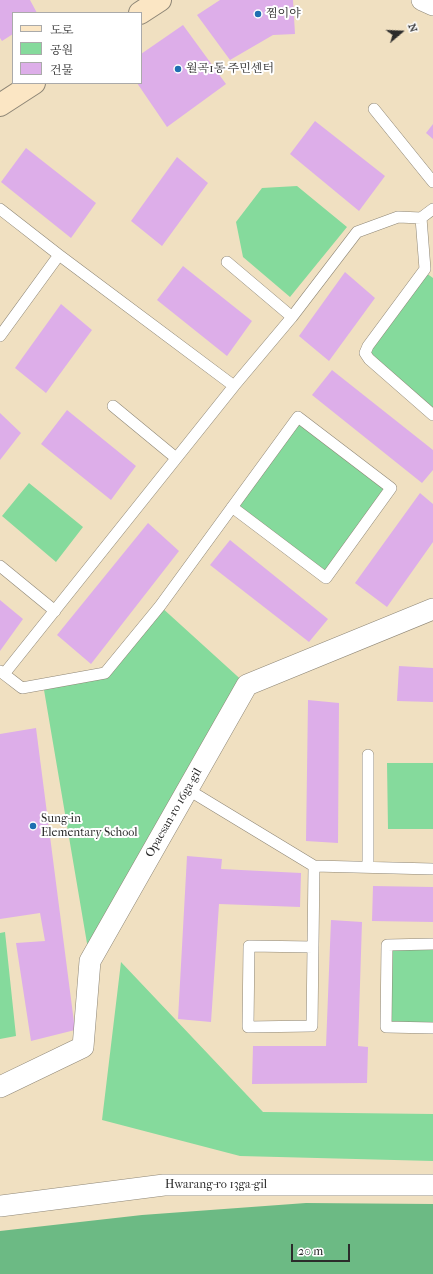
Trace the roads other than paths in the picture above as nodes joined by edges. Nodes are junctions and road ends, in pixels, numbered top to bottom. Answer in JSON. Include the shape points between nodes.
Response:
{"nodes":[{"id":1,"x":159,"y":0,"type":"edge"},
{"id":2,"x":422,"y":0,"type":"edge"},
{"id":3,"x":433,"y":4,"type":"edge"},
{"id":4,"x":141,"y":12,"type":"edge"},
{"id":5,"x":32,"y":84,"type":"edge"},
{"id":6,"x":0,"y":105,"type":"edge"},
{"id":7,"x":374,"y":109,"type":"dead end"},
{"id":8,"x":433,"y":182,"type":"edge"},
{"id":9,"x":0,"y":209,"type":"edge"},
{"id":10,"x":433,"y":209,"type":"edge"},
{"id":11,"x":421,"y":218,"type":"junction"},
{"id":12,"x":59,"y":255,"type":"junction"},
{"id":13,"x":227,"y":262,"type":"dead end"},
{"id":14,"x":429,"y":271,"type":"edge"},
{"id":15,"x":292,"y":317,"type":"junction"},
{"id":16,"x":0,"y":336,"type":"edge"},
{"id":17,"x":234,"y":386,"type":"junction"},
{"id":18,"x":113,"y":406,"type":"dead end"},
{"id":19,"x":433,"y":415,"type":"edge"},
{"id":20,"x":176,"y":458,"type":"junction"},
{"id":21,"x":232,"y":507,"type":"junction"},
{"id":22,"x":0,"y":566,"type":"edge"},
{"id":23,"x":433,"y":609,"type":"edge"},
{"id":24,"x":55,"y":611,"type":"junction"},
{"id":25,"x":2,"y":673,"type":"edge"},
{"id":26,"x":368,"y":755,"type":"dead end"},
{"id":27,"x":187,"y":790,"type":"junction"},
{"id":28,"x":314,"y":866,"type":"junction"},
{"id":29,"x":368,"y":867,"type":"junction"},
{"id":30,"x":433,"y":869,"type":"edge"},
{"id":31,"x":433,"y":944,"type":"edge"},
{"id":32,"x":313,"y":947,"type":"junction"},
{"id":33,"x":433,"y":1028,"type":"edge"},
{"id":34,"x":0,"y":1087,"type":"edge"},
{"id":35,"x":433,"y":1185,"type":"edge"},
{"id":36,"x":0,"y":1206,"type":"edge"}],
"edges":[{"from":1,"to":4,"type":"main road"},
{"from":2,"to":3,"type":"street"},
{"from":5,"to":6,"type":"main road"},
{"from":7,"to":8,"type":"lane"},
{"from":9,"to":12,"type":"lane"},
{"from":10,"to":11,"type":"lane"},
{"from":11,"to":14,"type":"lane"},
{"from":11,"to":15,"type":"lane","via":[[398,217],[357,232]]},
{"from":12,"to":16,"type":"lane"},
{"from":12,"to":17,"type":"lane"},
{"from":13,"to":15,"type":"lane"},
{"from":14,"to":19,"type":"lane","via":[[365,353]]},
{"from":15,"to":17,"type":"lane"},
{"from":17,"to":20,"type":"lane"},
{"from":18,"to":20,"type":"lane"},
{"from":20,"to":24,"type":"lane"},
{"from":21,"to":21,"type":"lane","via":[[298,417],[391,488],[326,578]]},
{"from":21,"to":25,"type":"lane","via":[[160,606],[105,673],[22,688]]},
{"from":22,"to":24,"type":"lane"},
{"from":23,"to":27,"type":"street","name":"Opaesan-ro 16ga-gil","via":[[247,685]]},
{"from":24,"to":25,"type":"lane"},
{"from":26,"to":29,"type":"lane"},
{"from":27,"to":28,"type":"lane"},
{"from":27,"to":34,"type":"street","name":"Opaesan-ro 16ga-gil","via":[[90,960],[83,1047]]},
{"from":28,"to":29,"type":"lane"},
{"from":28,"to":32,"type":"lane"},
{"from":29,"to":30,"type":"lane"},
{"from":31,"to":33,"type":"lane","via":[[387,945],[386,1020],[386,1027]]},
{"from":32,"to":32,"type":"lane","via":[[312,1026],[248,1027],[248,946]]},
{"from":35,"to":36,"type":"street","name":"Hwarang-ro 13ga-gil","via":[[164,1185]]}]}
